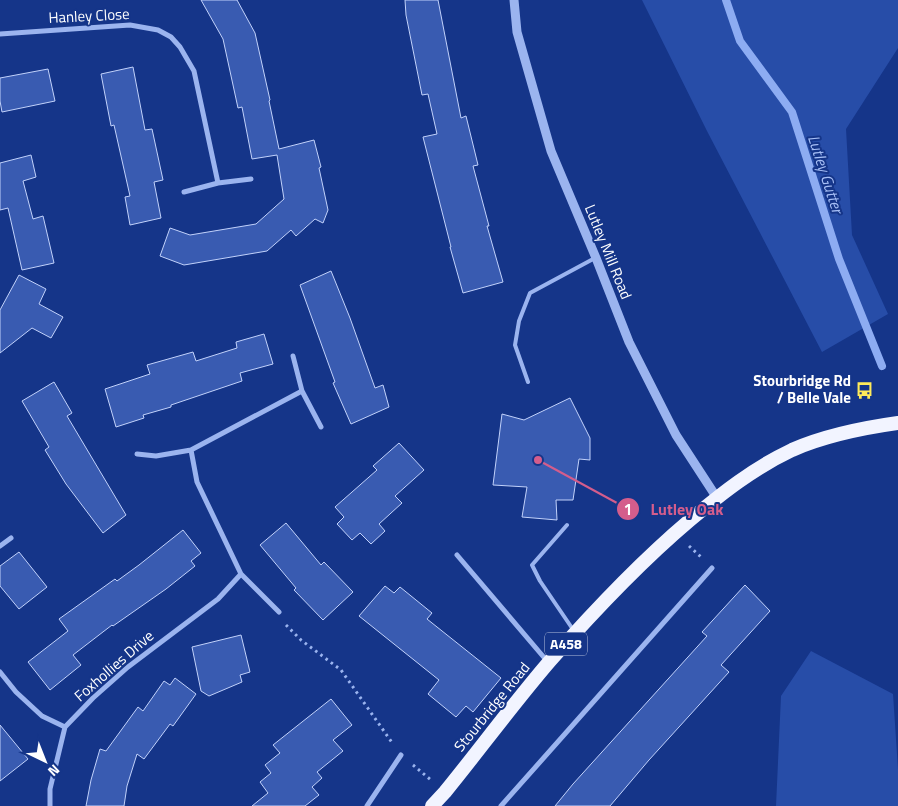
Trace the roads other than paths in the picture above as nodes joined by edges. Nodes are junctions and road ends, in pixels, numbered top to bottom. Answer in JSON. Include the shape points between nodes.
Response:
{"nodes":[{"id":1,"x":514,"y":0,"type":"edge"},
{"id":2,"x":0,"y":34,"type":"edge"},
{"id":3,"x":251,"y":179,"type":"dead end"},
{"id":4,"x":218,"y":183,"type":"junction"},
{"id":5,"x":184,"y":192,"type":"dead end"},
{"id":6,"x":596,"y":258,"type":"junction"},
{"id":7,"x":293,"y":356,"type":"dead end"},
{"id":8,"x":528,"y":382,"type":"dead end"},
{"id":9,"x":302,"y":391,"type":"junction"},
{"id":10,"x":898,"y":422,"type":"edge"},
{"id":11,"x":321,"y":427,"type":"dead end"},
{"id":12,"x":191,"y":450,"type":"junction"},
{"id":13,"x":137,"y":454,"type":"dead end"},
{"id":14,"x":717,"y":498,"type":"junction"},
{"id":15,"x":567,"y":525,"type":"dead end"},
{"id":16,"x":11,"y":538,"type":"dead end"},
{"id":17,"x":0,"y":546,"type":"edge"},
{"id":18,"x":456,"y":556,"type":"dead end"},
{"id":19,"x":712,"y":568,"type":"dead end"},
{"id":20,"x":241,"y":574,"type":"junction"},
{"id":21,"x":279,"y":612,"type":"road end"},
{"id":22,"x":575,"y":633,"type":"junction"},
{"id":23,"x":548,"y":663,"type":"junction"},
{"id":24,"x":0,"y":672,"type":"edge"},
{"id":25,"x":65,"y":727,"type":"junction"},
{"id":26,"x":401,"y":755,"type":"road end"},
{"id":27,"x":50,"y":806,"type":"edge"},
{"id":28,"x":367,"y":806,"type":"edge"},
{"id":29,"x":432,"y":806,"type":"edge"},
{"id":30,"x":501,"y":806,"type":"edge"}],
"edges":[{"from":1,"to":6,"type":"street","name":"Lutley Mill Road","via":[[517,32],[551,151]]},
{"from":2,"to":4,"type":"street","name":"Hanley Close","via":[[130,25],[158,30],[171,37],[194,71]]},
{"from":3,"to":4,"type":"street"},
{"from":4,"to":5,"type":"street"},
{"from":6,"to":8,"type":"lane","via":[[530,293],[519,320],[514,345]]},
{"from":6,"to":14,"type":"street","name":"Lutley Mill Road","via":[[629,342],[676,435]]},
{"from":7,"to":9,"type":"street"},
{"from":9,"to":11,"type":"street"},
{"from":9,"to":12,"type":"street"},
{"from":10,"to":14,"type":"highway","name":"Stourbridge Road","number":"A458","via":[[826,438],[799,448],[765,464]]},
{"from":12,"to":13,"type":"street","via":[[156,456]]},
{"from":12,"to":20,"type":"street","via":[[197,482]]},
{"from":14,"to":22,"type":"highway","name":"Stourbridge Road","number":"A458","via":[[650,556]]},
{"from":15,"to":22,"type":"lane","via":[[532,565]]},
{"from":16,"to":17,"type":"street"},
{"from":18,"to":23,"type":"street"},
{"from":19,"to":30,"type":"street"},
{"from":20,"to":21,"type":"street"},
{"from":20,"to":25,"type":"street","name":"Foxhollies Drive","via":[[218,599],[128,667]]},
{"from":22,"to":23,"type":"highway","name":"Stourbridge Road","number":"A458"},
{"from":23,"to":29,"type":"highway","name":"Stourbridge Road","number":"A458"},
{"from":24,"to":25,"type":"street","via":[[42,716]]},
{"from":25,"to":27,"type":"street","via":[[50,789]]},
{"from":26,"to":28,"type":"street"}]}
